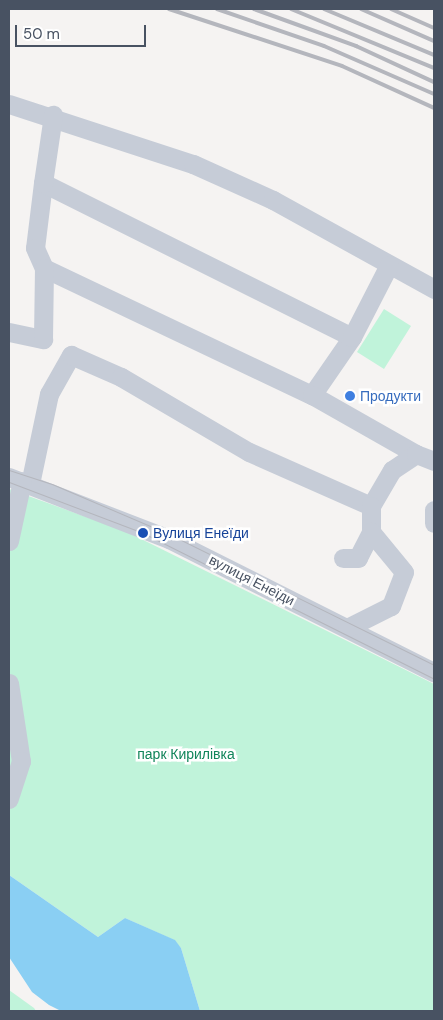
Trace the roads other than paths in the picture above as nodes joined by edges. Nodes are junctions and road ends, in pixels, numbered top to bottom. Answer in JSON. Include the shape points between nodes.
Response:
{"nodes":[{"id":1,"x":9,"y":104,"type":"edge"},
{"id":2,"x":53,"y":115,"type":"junction"},
{"id":3,"x":43,"y":183,"type":"junction"},
{"id":4,"x":389,"y":264,"type":"junction"},
{"id":5,"x":44,"y":268,"type":"junction"},
{"id":6,"x":434,"y":289,"type":"edge"},
{"id":7,"x":9,"y":332,"type":"edge"},
{"id":8,"x":352,"y":337,"type":"junction"},
{"id":9,"x":43,"y":339,"type":"junction"},
{"id":10,"x":71,"y":355,"type":"junction"},
{"id":11,"x":312,"y":395,"type":"junction"},
{"id":12,"x":416,"y":454,"type":"junction"},
{"id":13,"x":434,"y":461,"type":"edge"},
{"id":14,"x":20,"y":481,"type":"edge"},
{"id":15,"x":371,"y":506,"type":"junction"},
{"id":16,"x":434,"y":510,"type":"edge"},
{"id":17,"x":434,"y":523,"type":"edge"},
{"id":18,"x":371,"y":532,"type":"junction"},
{"id":19,"x":9,"y":541,"type":"edge"},
{"id":20,"x":343,"y":558,"type":"dead end"},
{"id":21,"x":347,"y":628,"type":"junction"},
{"id":22,"x":434,"y":672,"type":"edge"},
{"id":23,"x":9,"y":683,"type":"edge"},
{"id":24,"x":9,"y":799,"type":"edge"}],
"edges":[{"from":1,"to":2,"type":"street"},
{"from":2,"to":3,"type":"street"},
{"from":2,"to":4,"type":"street","via":[[202,168],[273,200]]},
{"from":3,"to":5,"type":"street","via":[[35,248]]},
{"from":3,"to":8,"type":"street"},
{"from":4,"to":6,"type":"street"},
{"from":4,"to":8,"type":"street"},
{"from":5,"to":9,"type":"street"},
{"from":5,"to":11,"type":"street"},
{"from":7,"to":9,"type":"street"},
{"from":8,"to":11,"type":"street"},
{"from":9,"to":10,"type":"street"},
{"from":10,"to":14,"type":"street","via":[[49,394]]},
{"from":10,"to":15,"type":"street","via":[[120,378],[249,452]]},
{"from":11,"to":12,"type":"street"},
{"from":12,"to":13,"type":"street"},
{"from":12,"to":15,"type":"street","via":[[392,470]]},
{"from":14,"to":19,"type":"street"},
{"from":14,"to":21,"type":"street","name":"вулиця Енеїди","via":[[161,536]]},
{"from":15,"to":18,"type":"street"},
{"from":16,"to":17,"type":"street"},
{"from":18,"to":20,"type":"street","via":[[358,558]]},
{"from":18,"to":21,"type":"street","via":[[404,572],[391,606]]},
{"from":21,"to":22,"type":"street","name":"вулиця Енеїди"},
{"from":23,"to":24,"type":"street","via":[[22,761]]}]}
